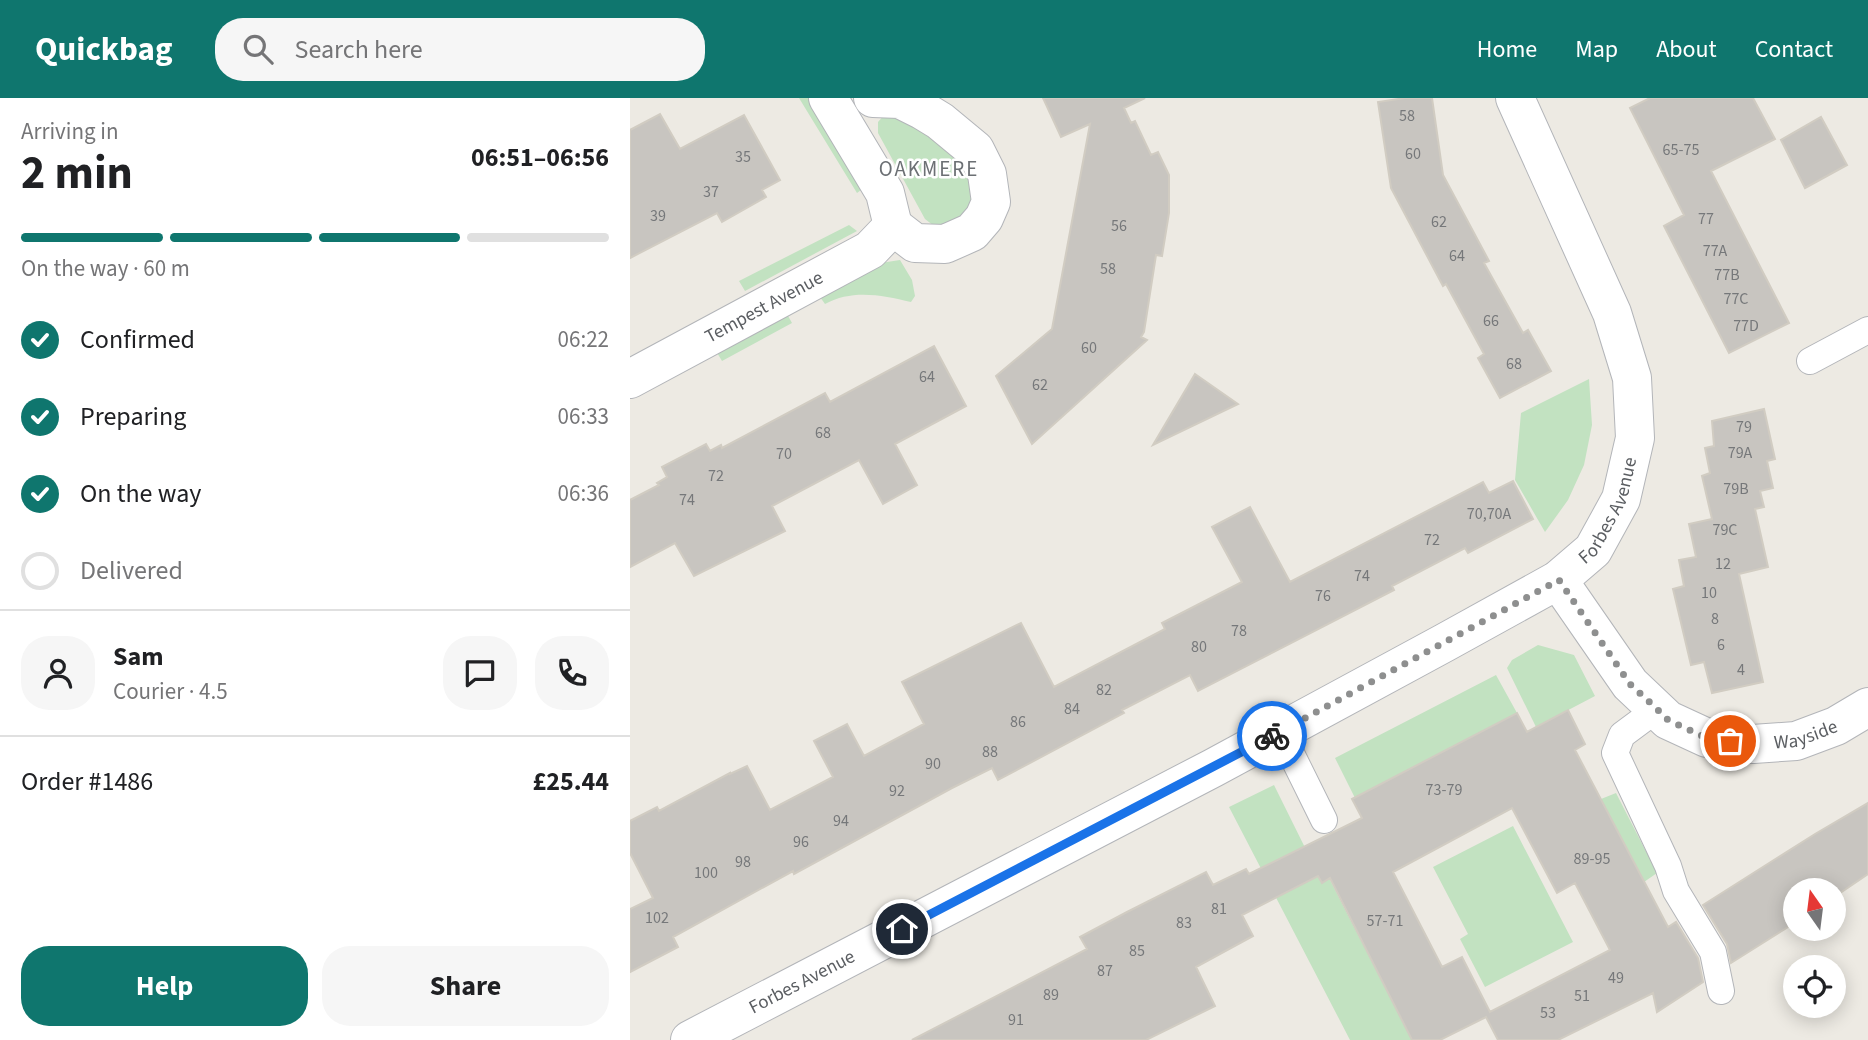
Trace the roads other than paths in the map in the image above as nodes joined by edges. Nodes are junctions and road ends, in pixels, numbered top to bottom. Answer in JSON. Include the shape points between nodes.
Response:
{"nodes":[{"id":1,"x":872,"y":98,"type":"edge"},
{"id":2,"x":1515,"y":98,"type":"edge"},
{"id":3,"x":830,"y":101,"type":"edge"},
{"id":4,"x":893,"y":226,"type":"junction"},
{"id":5,"x":1868,"y":330,"type":"edge"},
{"id":6,"x":1810,"y":361,"type":"dead end"},
{"id":7,"x":630,"y":379,"type":"edge"},
{"id":8,"x":1559,"y":580,"type":"junction"},
{"id":9,"x":1868,"y":707,"type":"edge"},
{"id":10,"x":1657,"y":709,"type":"junction"},
{"id":11,"x":1280,"y":731,"type":"junction"},
{"id":12,"x":1324,"y":820,"type":"dead end"},
{"id":13,"x":1721,"y":991,"type":"dead end"},
{"id":14,"x":690,"y":1040,"type":"edge"}],
"edges":[{"from":1,"to":3,"type":"street"},
{"from":1,"to":4,"type":"street","via":[[900,99],[931,116],[975,150],[988,174],[991,202],[972,232],[945,244],[915,243]]},
{"from":2,"to":8,"type":"street","name":"Forbes Avenue","via":[[1612,313],[1632,378],[1634,438],[1621,499],[1593,550]]},
{"from":3,"to":4,"type":"street","via":[[885,193]]},
{"from":4,"to":7,"type":"street","name":"Tempest Avenue","via":[[870,250]]},
{"from":5,"to":6,"type":"lane"},
{"from":8,"to":10,"type":"street","name":"Wayside","via":[[1630,684]]},
{"from":8,"to":11,"type":"street","name":"Forbes Avenue"},
{"from":9,"to":10,"type":"street","name":"Wayside","via":[[1836,726],[1796,741],[1753,744],[1707,738],[1668,720]]},
{"from":10,"to":13,"type":"lane","via":[[1622,735],[1615,753],[1676,891],[1713,952]]},
{"from":11,"to":12,"type":"lane"},
{"from":11,"to":14,"type":"street","name":"Forbes Avenue"}]}
